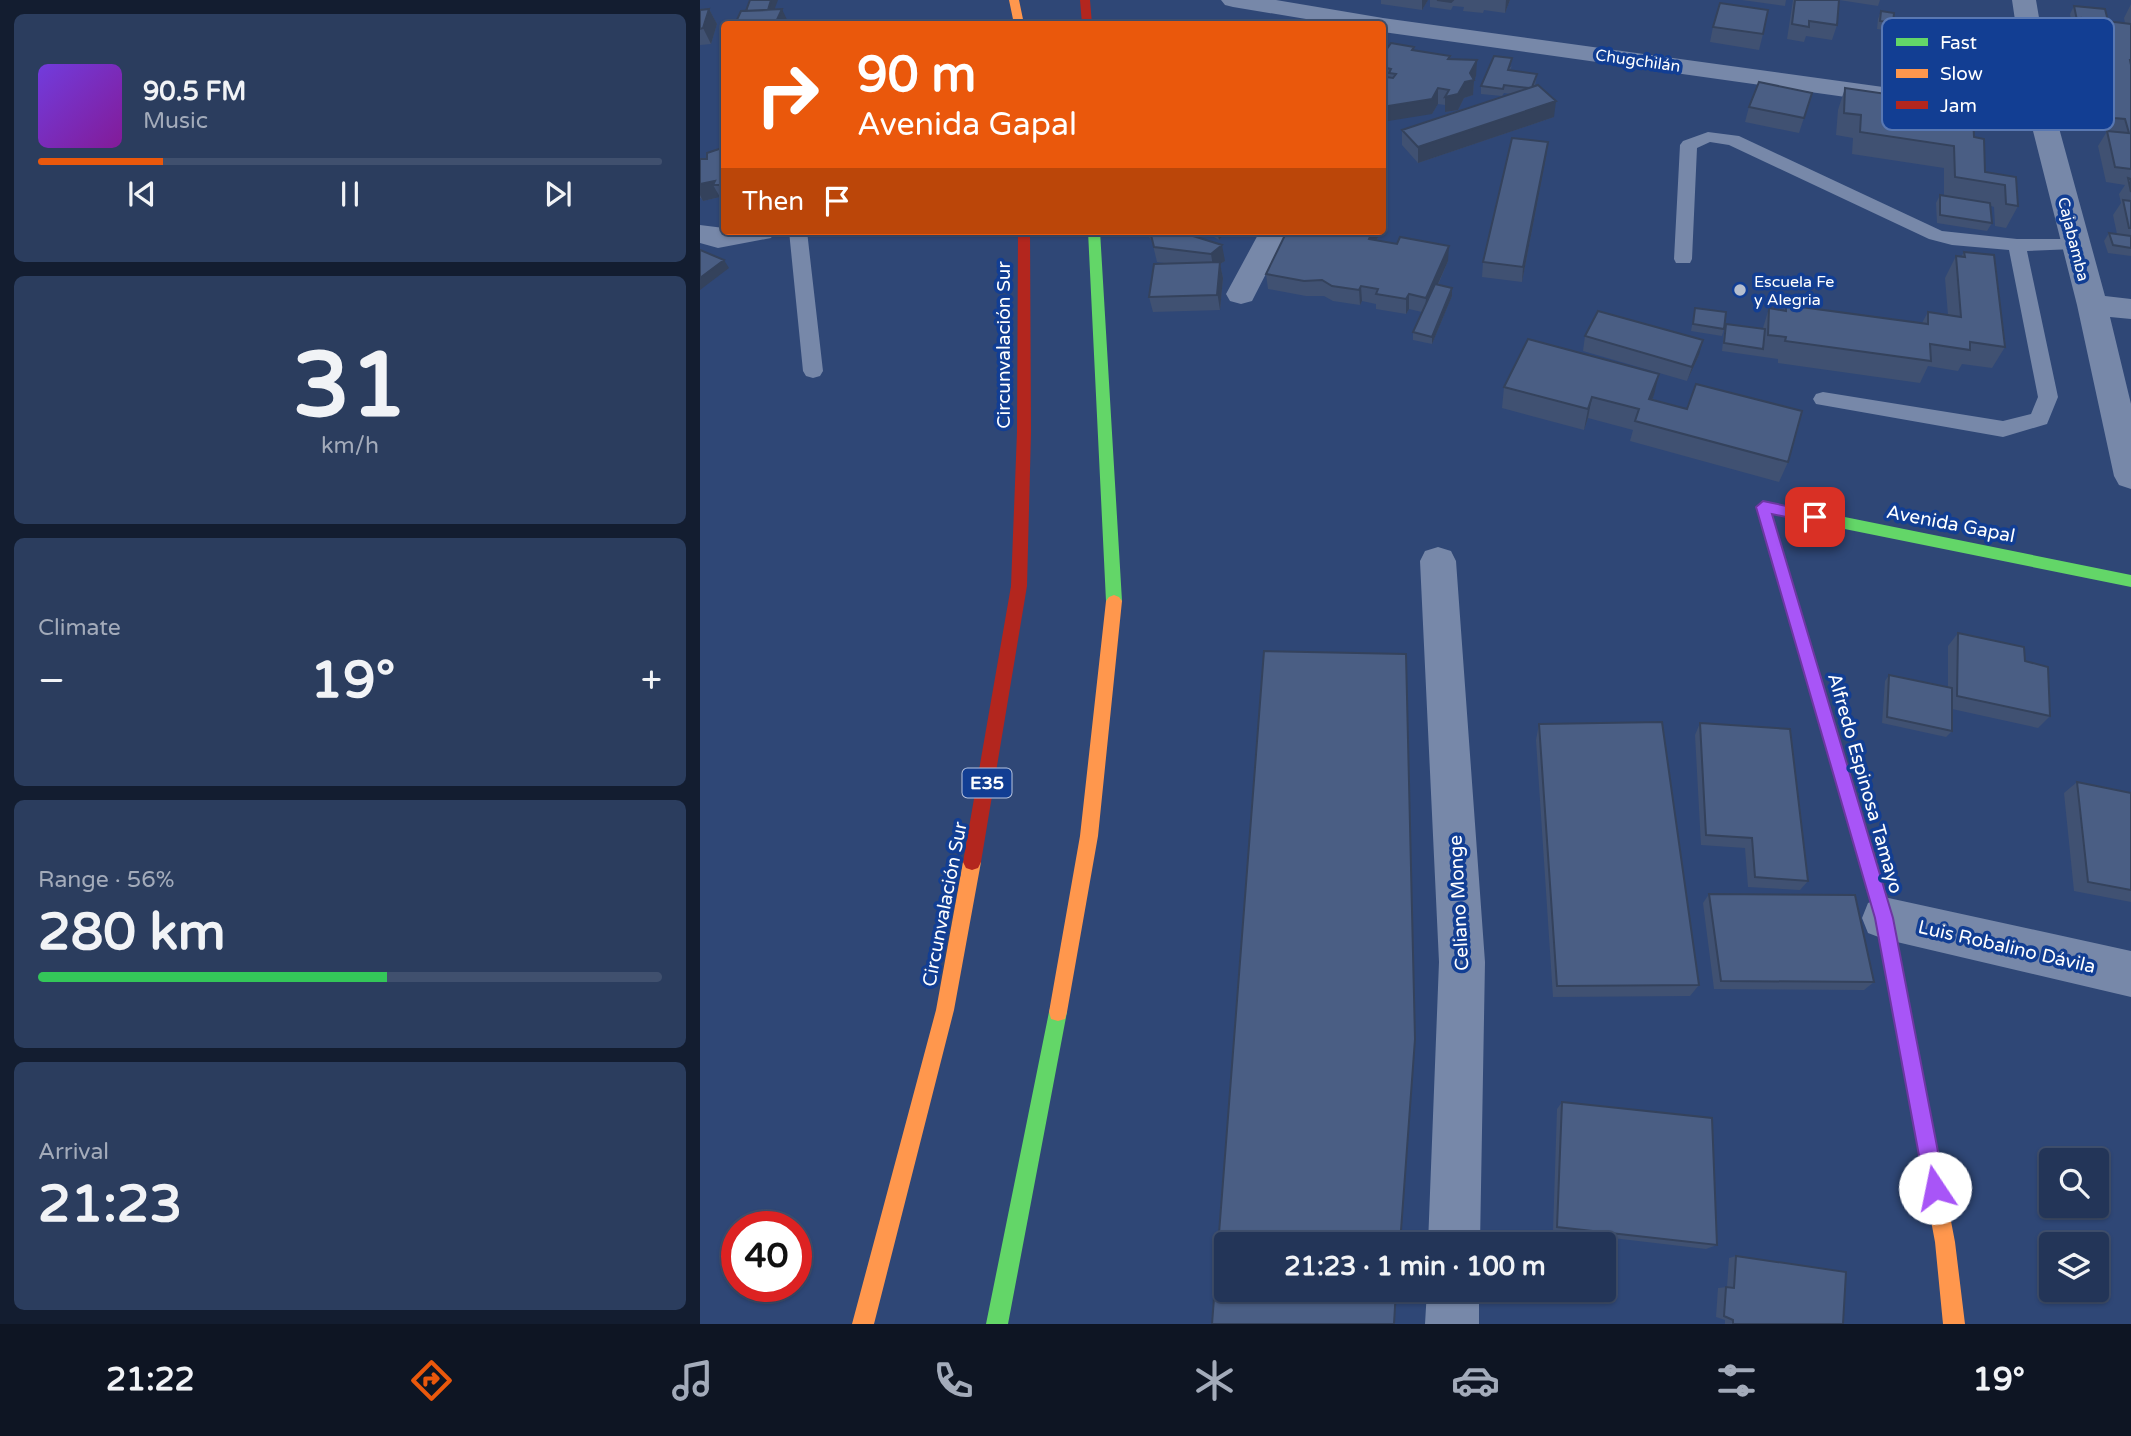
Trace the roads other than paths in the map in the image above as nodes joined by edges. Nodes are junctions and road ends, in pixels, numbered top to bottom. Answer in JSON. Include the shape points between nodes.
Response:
{"nodes":[{"id":1,"x":1014,"y":0,"type":"edge"},
{"id":2,"x":1086,"y":0,"type":"edge"},
{"id":3,"x":1233,"y":0,"type":"edge"},
{"id":4,"x":2024,"y":0,"type":"edge"},
{"id":5,"x":2027,"y":18,"type":"edge"},
{"id":6,"x":1018,"y":21,"type":"edge"},
{"id":7,"x":1087,"y":21,"type":"edge"},
{"id":8,"x":1354,"y":21,"type":"edge"},
{"id":9,"x":1386,"y":26,"type":"edge"},
{"id":10,"x":1882,"y":95,"type":"edge"},
{"id":11,"x":2046,"y":130,"type":"edge"},
{"id":12,"x":700,"y":234,"type":"edge"},
{"id":13,"x":740,"y":235,"type":"edge"},
{"id":14,"x":798,"y":235,"type":"edge"},
{"id":15,"x":1024,"y":235,"type":"edge"},
{"id":16,"x":1094,"y":235,"type":"edge"},
{"id":17,"x":1272,"y":235,"type":"edge"},
{"id":18,"x":2074,"y":243,"type":"junction"},
{"id":19,"x":2017,"y":245,"type":"junction"},
{"id":20,"x":1683,"y":259,"type":"dead end"},
{"id":21,"x":1241,"y":294,"type":"dead end"},
{"id":22,"x":2092,"y":305,"type":"junction"},
{"id":23,"x":2131,"y":309,"type":"edge"},
{"id":24,"x":813,"y":371,"type":"dead end"},
{"id":25,"x":1823,"y":399,"type":"dead end"},
{"id":26,"x":2131,"y":476,"type":"edge"},
{"id":27,"x":1763,"y":507,"type":"joint"},
{"id":28,"x":1438,"y":561,"type":"dead end"},
{"id":29,"x":2131,"y":581,"type":"edge"},
{"id":30,"x":1884,"y":918,"type":"junction"},
{"id":31,"x":2131,"y":974,"type":"edge"},
{"id":32,"x":1454,"y":1232,"type":"edge"},
{"id":33,"x":1453,"y":1302,"type":"edge"},
{"id":34,"x":863,"y":1324,"type":"edge"},
{"id":35,"x":997,"y":1324,"type":"edge"},
{"id":36,"x":1452,"y":1324,"type":"edge"},
{"id":37,"x":1954,"y":1324,"type":"edge"}],
"edges":[{"from":1,"to":6,"type":"main road"},
{"from":2,"to":7,"type":"main road"},
{"from":3,"to":8,"type":"street","name":"Chugchilán"},
{"from":4,"to":5,"type":"street","name":"Cajabamba"},
{"from":9,"to":10,"type":"street","name":"Chugchilán"},
{"from":11,"to":18,"type":"street","name":"Cajabamba"},
{"from":12,"to":13,"type":"street","via":[[718,239]]},
{"from":14,"to":24,"type":"lane"},
{"from":15,"to":34,"type":"main road","name":"Circunvalación Sur","number":"E35","via":[[1019,586],[945,1010]]},
{"from":16,"to":35,"type":"main road","via":[[1115,588],[1089,836]]},
{"from":17,"to":21,"type":"street"},
{"from":18,"to":19,"type":"lane"},
{"from":18,"to":22,"type":"street","name":"Cajabamba"},
{"from":19,"to":20,"type":"lane","via":[[1936,235],[1733,140],[1708,138],[1689,145]]},
{"from":19,"to":25,"type":"lane","via":[[2048,397],[2040,419],[2003,429]]},
{"from":22,"to":23,"type":"street"},
{"from":22,"to":26,"type":"street","name":"Cajabamba"},
{"from":27,"to":29,"type":"main road","name":"Avenida Gapal"},
{"from":27,"to":30,"type":"main road","name":"Alfredo Espinosa Tamayo"},
{"from":28,"to":32,"type":"street","name":"Celiano Monge","via":[[1462,962]]},
{"from":30,"to":31,"type":"street","name":"Luis Robalino Dávila"},
{"from":30,"to":37,"type":"main road","name":"Alfredo Espinosa Tamayo","via":[[1945,1242]]},
{"from":33,"to":36,"type":"street"}]}
